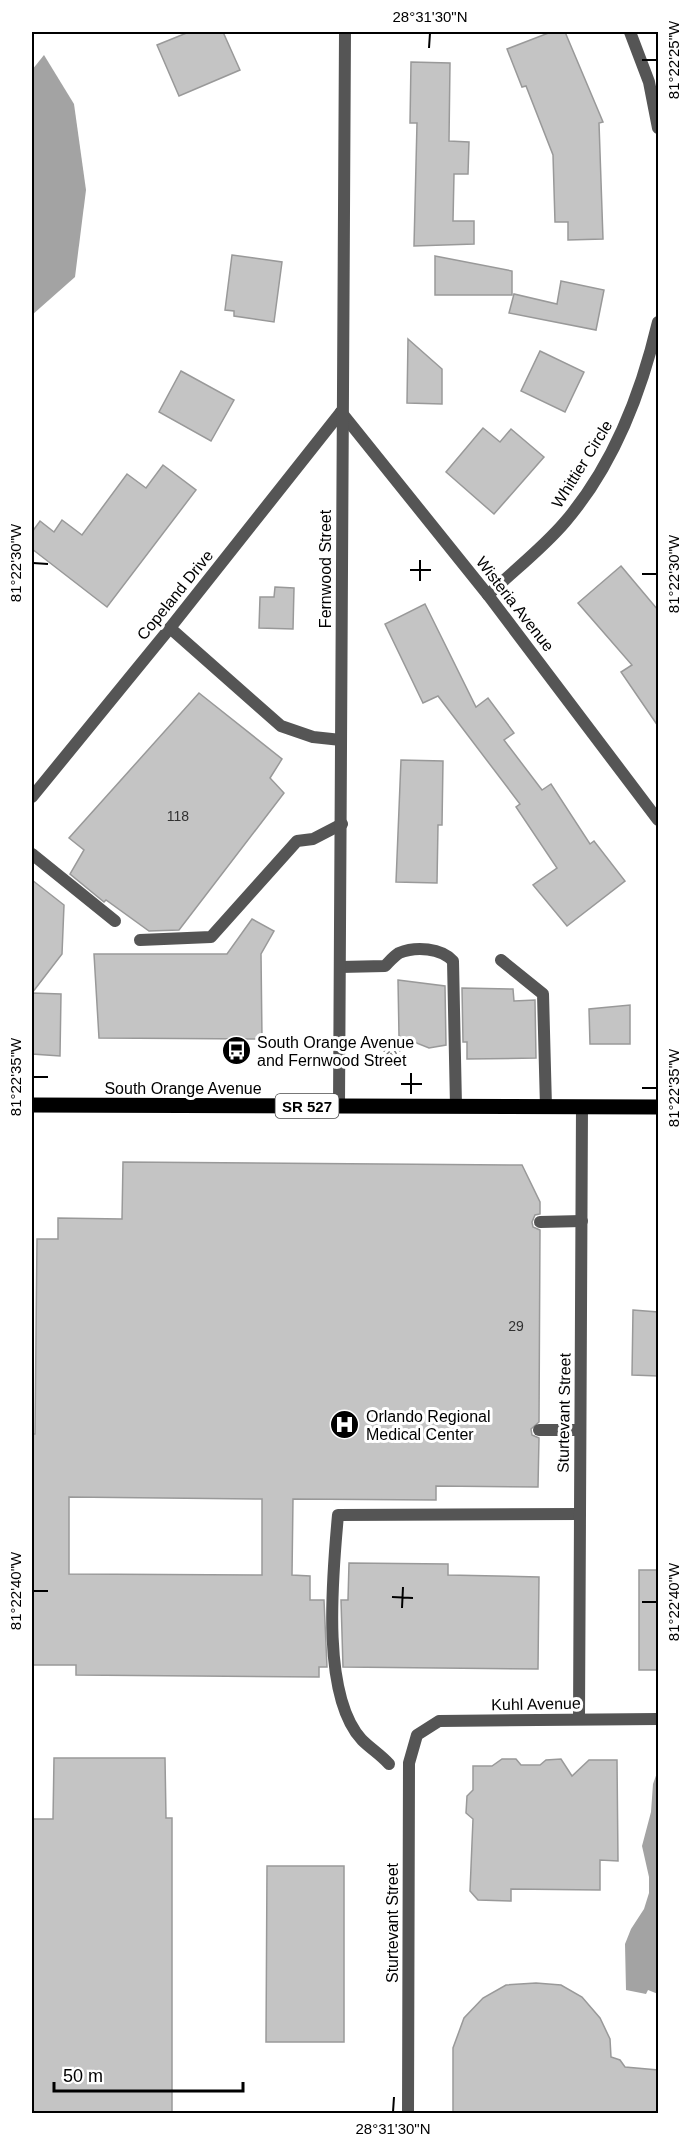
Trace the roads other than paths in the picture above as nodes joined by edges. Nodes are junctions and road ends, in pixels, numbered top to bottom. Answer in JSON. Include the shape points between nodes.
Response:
{"nodes":[{"id":1,"x":345,"y":32,"type":"edge"},
{"id":2,"x":630,"y":32,"type":"edge"},
{"id":3,"x":658,"y":128,"type":"edge"},
{"id":4,"x":658,"y":322,"type":"edge"},
{"id":5,"x":341,"y":412,"type":"junction"},
{"id":6,"x":488,"y":595,"type":"junction"},
{"id":7,"x":170,"y":628,"type":"junction"},
{"id":8,"x":342,"y":740,"type":"junction"},
{"id":9,"x":32,"y":797,"type":"edge"},
{"id":10,"x":658,"y":820,"type":"edge"},
{"id":11,"x":342,"y":824,"type":"junction"},
{"id":12,"x":32,"y":854,"type":"edge"},
{"id":13,"x":115,"y":921,"type":"dead end"},
{"id":14,"x":140,"y":940,"type":"dead end"},
{"id":15,"x":501,"y":960,"type":"dead end"},
{"id":16,"x":340,"y":967,"type":"junction"},
{"id":17,"x":32,"y":1106,"type":"edge"},
{"id":18,"x":339,"y":1106,"type":"junction"},
{"id":19,"x":456,"y":1106,"type":"junction"},
{"id":20,"x":582,"y":1106,"type":"junction"},
{"id":21,"x":546,"y":1107,"type":"junction"},
{"id":22,"x":658,"y":1107,"type":"edge"},
{"id":23,"x":540,"y":1221,"type":"dead end"},
{"id":24,"x":582,"y":1221,"type":"junction"},
{"id":25,"x":539,"y":1430,"type":"dead end"},
{"id":26,"x":580,"y":1430,"type":"junction"},
{"id":27,"x":580,"y":1514,"type":"junction"},
{"id":28,"x":579,"y":1719,"type":"junction"},
{"id":29,"x":658,"y":1719,"type":"edge"},
{"id":30,"x":417,"y":1735,"type":"joint"},
{"id":31,"x":389,"y":1764,"type":"dead end"},
{"id":32,"x":408,"y":2114,"type":"edge"}],
"edges":[{"from":1,"to":5,"type":"street","name":"Fernwood Street"},
{"from":2,"to":3,"type":"street","via":[[649,82]]},
{"from":4,"to":6,"type":"street","name":"Whittier Circle","via":[[628,422],[600,474],[564,523]]},
{"from":5,"to":6,"type":"street","name":"Wisteria Avenue"},
{"from":5,"to":7,"type":"street","name":"Copeland Drive"},
{"from":5,"to":8,"type":"street","name":"Fernwood Street"},
{"from":6,"to":10,"type":"street","name":"Wisteria Avenue"},
{"from":7,"to":8,"type":"street","via":[[281,726],[314,737]]},
{"from":7,"to":9,"type":"street","name":"Copeland Drive"},
{"from":8,"to":11,"type":"street","name":"Fernwood Street"},
{"from":11,"to":14,"type":"street","via":[[313,839],[297,841],[211,937]]},
{"from":11,"to":16,"type":"street","name":"Fernwood Street"},
{"from":12,"to":13,"type":"street"},
{"from":15,"to":21,"type":"street","via":[[543,994]]},
{"from":16,"to":18,"type":"street","name":"Fernwood Street"},
{"from":16,"to":19,"type":"street","via":[[385,966],[398,954],[412,950],[436,950],[453,961]]},
{"from":17,"to":18,"type":"main road","name":"South Orange Avenue","number":"SR 527"},
{"from":18,"to":19,"type":"main road","name":"South Orange Avenue","number":"SR 527"},
{"from":19,"to":21,"type":"main road","name":"South Orange Avenue","number":"SR 527"},
{"from":20,"to":21,"type":"main road","name":"South Orange Avenue","number":"SR 527"},
{"from":20,"to":22,"type":"main road","name":"South Orange Avenue","number":"SR 527"},
{"from":20,"to":24,"type":"street","name":"Sturtevant Street"},
{"from":23,"to":24,"type":"street"},
{"from":24,"to":26,"type":"street","name":"Sturtevant Street"},
{"from":25,"to":26,"type":"street"},
{"from":26,"to":27,"type":"street","name":"Sturtevant Street"},
{"from":27,"to":28,"type":"street","name":"Sturtevant Street"},
{"from":27,"to":31,"type":"street","via":[[338,1515],[331,1586],[335,1666],[346,1713],[361,1739]]},
{"from":28,"to":29,"type":"street","name":"Kuhl Avenue"},
{"from":28,"to":30,"type":"street","name":"Kuhl Avenue","via":[[439,1721]]},
{"from":30,"to":32,"type":"street","name":"Sturtevant Street","via":[[409,1763]]}]}
